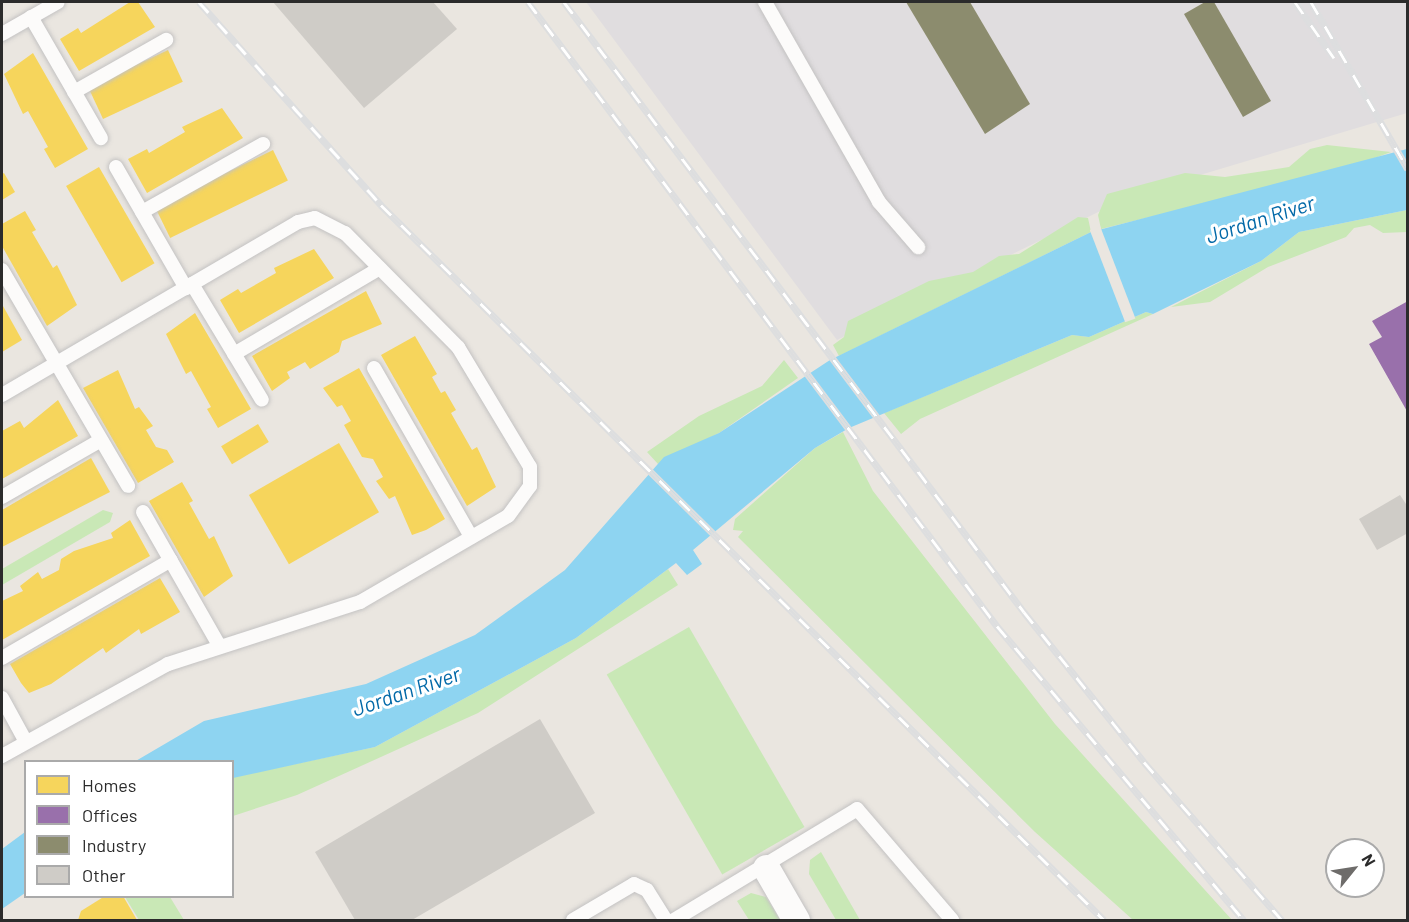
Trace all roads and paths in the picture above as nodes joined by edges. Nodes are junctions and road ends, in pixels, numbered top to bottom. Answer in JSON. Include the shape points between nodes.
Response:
{"nodes":[{"id":1,"x":29,"y":2,"type":"edge"},
{"id":2,"x":57,"y":2,"type":"edge"},
{"id":3,"x":765,"y":2,"type":"edge"},
{"id":4,"x":34,"y":16,"type":"junction"},
{"id":5,"x":2,"y":34,"type":"edge"},
{"id":6,"x":166,"y":40,"type":"dead end"},
{"id":7,"x":74,"y":92,"type":"junction"},
{"id":8,"x":101,"y":138,"type":"dead end"},
{"id":9,"x":263,"y":144,"type":"dead end"},
{"id":10,"x":116,"y":167,"type":"dead end"},
{"id":11,"x":142,"y":212,"type":"junction"},
{"id":12,"x":918,"y":247,"type":"dead end"},
{"id":13,"x":380,"y":268,"type":"junction"},
{"id":14,"x":2,"y":270,"type":"edge"},
{"id":15,"x":189,"y":286,"type":"junction"},
{"id":16,"x":7,"y":292,"type":"edge"},
{"id":17,"x":234,"y":354,"type":"junction"},
{"id":18,"x":57,"y":363,"type":"junction"},
{"id":19,"x":374,"y":369,"type":"dead end"},
{"id":20,"x":2,"y":396,"type":"edge"},
{"id":21,"x":262,"y":400,"type":"dead end"},
{"id":22,"x":101,"y":440,"type":"junction"},
{"id":23,"x":128,"y":486,"type":"dead end"},
{"id":24,"x":2,"y":498,"type":"edge"},
{"id":25,"x":143,"y":512,"type":"dead end"},
{"id":26,"x":471,"y":537,"type":"junction"},
{"id":27,"x":171,"y":560,"type":"junction"},
{"id":28,"x":220,"y":647,"type":"junction"},
{"id":29,"x":2,"y":658,"type":"edge"},
{"id":30,"x":2,"y":698,"type":"edge"},
{"id":31,"x":26,"y":742,"type":"junction"},
{"id":32,"x":2,"y":756,"type":"edge"},
{"id":33,"x":766,"y":868,"type":"junction"},
{"id":34,"x":573,"y":921,"type":"edge"},
{"id":35,"x":666,"y":921,"type":"edge"},
{"id":36,"x":674,"y":921,"type":"edge"},
{"id":37,"x":796,"y":921,"type":"edge"},
{"id":38,"x":952,"y":921,"type":"edge"}],
"edges":[{"from":1,"to":4,"type":"lane"},
{"from":2,"to":4,"type":"lane"},
{"from":3,"to":12,"type":"lane","via":[[879,202]]},
{"from":4,"to":5,"type":"lane"},
{"from":4,"to":7,"type":"lane"},
{"from":6,"to":7,"type":"lane"},
{"from":7,"to":8,"type":"lane"},
{"from":9,"to":11,"type":"lane"},
{"from":10,"to":11,"type":"lane"},
{"from":11,"to":15,"type":"lane"},
{"from":13,"to":15,"type":"lane","via":[[345,233],[315,218],[298,222]]},
{"from":13,"to":17,"type":"lane"},
{"from":13,"to":26,"type":"lane","via":[[470,361],[530,467],[522,503]]},
{"from":14,"to":16,"type":"lane"},
{"from":15,"to":17,"type":"lane"},
{"from":15,"to":18,"type":"lane"},
{"from":16,"to":18,"type":"lane"},
{"from":17,"to":21,"type":"lane"},
{"from":18,"to":20,"type":"lane"},
{"from":18,"to":22,"type":"lane"},
{"from":19,"to":26,"type":"lane"},
{"from":22,"to":23,"type":"lane"},
{"from":22,"to":24,"type":"lane"},
{"from":25,"to":27,"type":"lane"},
{"from":26,"to":28,"type":"lane","via":[[360,602]]},
{"from":27,"to":28,"type":"lane"},
{"from":27,"to":29,"type":"lane"},
{"from":28,"to":31,"type":"lane","via":[[148,673]]},
{"from":30,"to":31,"type":"lane"},
{"from":31,"to":32,"type":"lane"},
{"from":33,"to":36,"type":"lane"},
{"from":33,"to":37,"type":"street"},
{"from":33,"to":38,"type":"lane","via":[[857,809]]},
{"from":34,"to":35,"type":"lane","via":[[634,884],[647,890]]}]}
